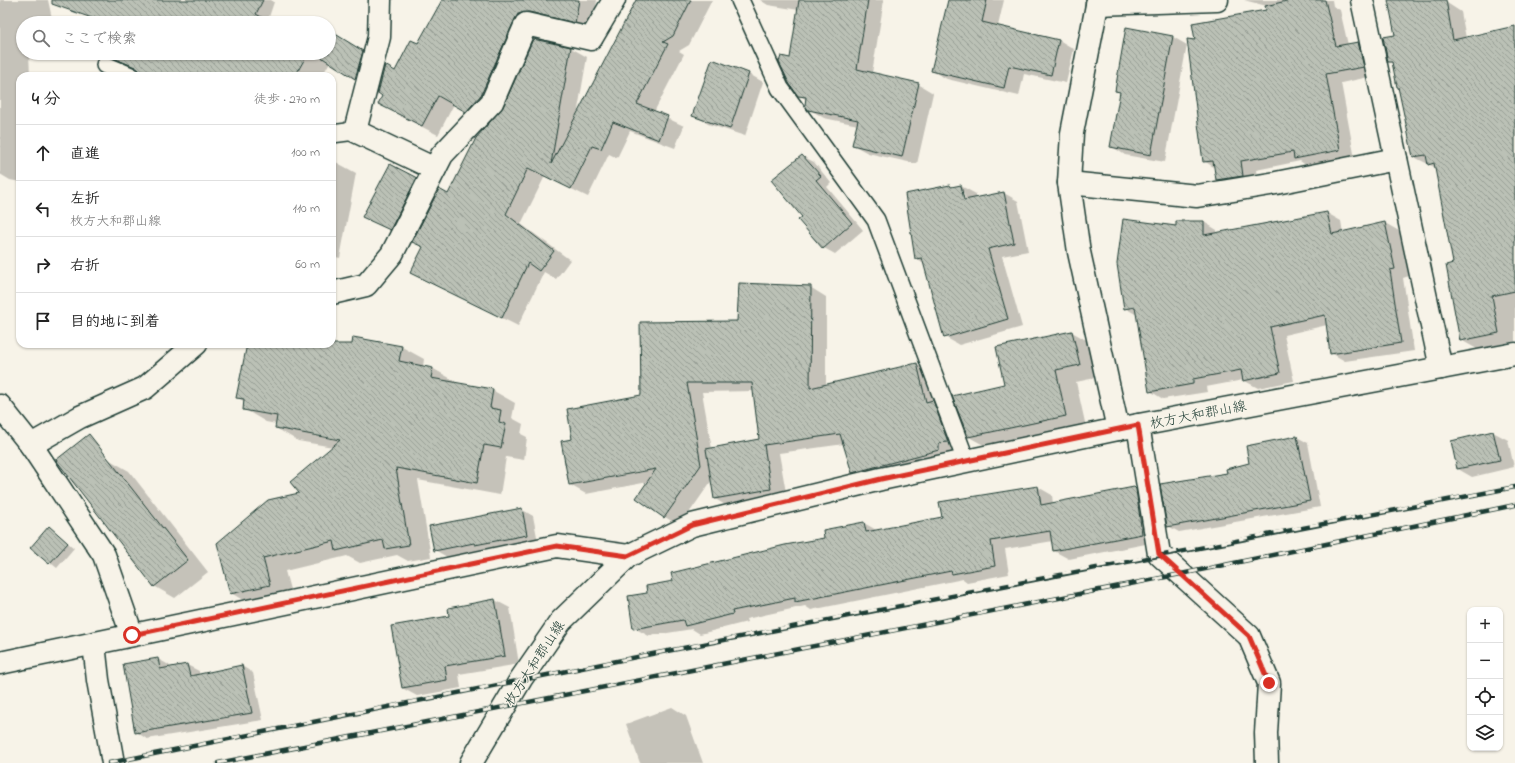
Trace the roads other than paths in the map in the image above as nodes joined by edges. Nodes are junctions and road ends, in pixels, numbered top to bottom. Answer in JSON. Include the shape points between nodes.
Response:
{"nodes":[{"id":1,"x":380,"y":0,"type":"edge"},
{"id":2,"x":614,"y":0,"type":"edge"},
{"id":3,"x":740,"y":0,"type":"edge"},
{"id":4,"x":1218,"y":0,"type":"edge"},
{"id":5,"x":1362,"y":0,"type":"edge"},
{"id":6,"x":1098,"y":2,"type":"edge"},
{"id":7,"x":105,"y":65,"type":"dead end"},
{"id":8,"x":122,"y":72,"type":"edge"},
{"id":9,"x":355,"y":131,"type":"junction"},
{"id":10,"x":336,"y":133,"type":"edge"},
{"id":11,"x":1396,"y":159,"type":"junction"},
{"id":12,"x":435,"y":170,"type":"junction"},
{"id":13,"x":1069,"y":183,"type":"junction"},
{"id":14,"x":336,"y":292,"type":"edge"},
{"id":15,"x":191,"y":348,"type":"edge"},
{"id":16,"x":1515,"y":354,"type":"edge"},
{"id":17,"x":1441,"y":368,"type":"junction"},
{"id":18,"x":0,"y":407,"type":"edge"},
{"id":19,"x":1128,"y":427,"type":"junction"},
{"id":20,"x":31,"y":445,"type":"junction"},
{"id":21,"x":966,"y":461,"type":"junction"},
{"id":22,"x":628,"y":556,"type":"junction"},
{"id":23,"x":132,"y":635,"type":"junction"},
{"id":24,"x":94,"y":644,"type":"junction"},
{"id":25,"x":0,"y":663,"type":"edge"},
{"id":26,"x":113,"y":763,"type":"edge"},
{"id":27,"x":471,"y":763,"type":"edge"},
{"id":28,"x":1267,"y":763,"type":"edge"}],
"edges":[{"from":1,"to":9,"type":"street","via":[[380,37]]},
{"from":2,"to":12,"type":"street","via":[[591,39],[526,24],[492,102],[442,155]]},
{"from":3,"to":21,"type":"lane","via":[[780,88],[876,220]]},
{"from":4,"to":6,"type":"street"},
{"from":5,"to":11,"type":"street"},
{"from":6,"to":13,"type":"street","via":[[1072,133]]},
{"from":7,"to":8,"type":"lane"},
{"from":9,"to":10,"type":"lane"},
{"from":9,"to":12,"type":"street"},
{"from":11,"to":13,"type":"street","via":[[1197,196]]},
{"from":11,"to":17,"type":"street"},
{"from":12,"to":14,"type":"street","via":[[392,254],[366,285]]},
{"from":13,"to":19,"type":"street","via":[[1079,252]]},
{"from":15,"to":20,"type":"street","via":[[145,388],[80,417]]},
{"from":16,"to":17,"type":"street","name":"枚方大和郡山線"},
{"from":17,"to":19,"type":"street","name":"枚方大和郡山線"},
{"from":18,"to":20,"type":"street"},
{"from":19,"to":21,"type":"street","name":"枚方大和郡山線"},
{"from":19,"to":28,"type":"street","via":[[1159,554],[1249,636],[1269,683]]},
{"from":20,"to":23,"type":"street","via":[[104,556]]},
{"from":21,"to":22,"type":"street","name":"枚方大和郡山線","via":[[692,525]]},
{"from":22,"to":23,"type":"street","via":[[557,546]]},
{"from":22,"to":27,"type":"street","name":"枚方大和郡山線","via":[[560,621],[521,679]]},
{"from":23,"to":24,"type":"street"},
{"from":24,"to":25,"type":"street"},
{"from":24,"to":26,"type":"street"}]}
